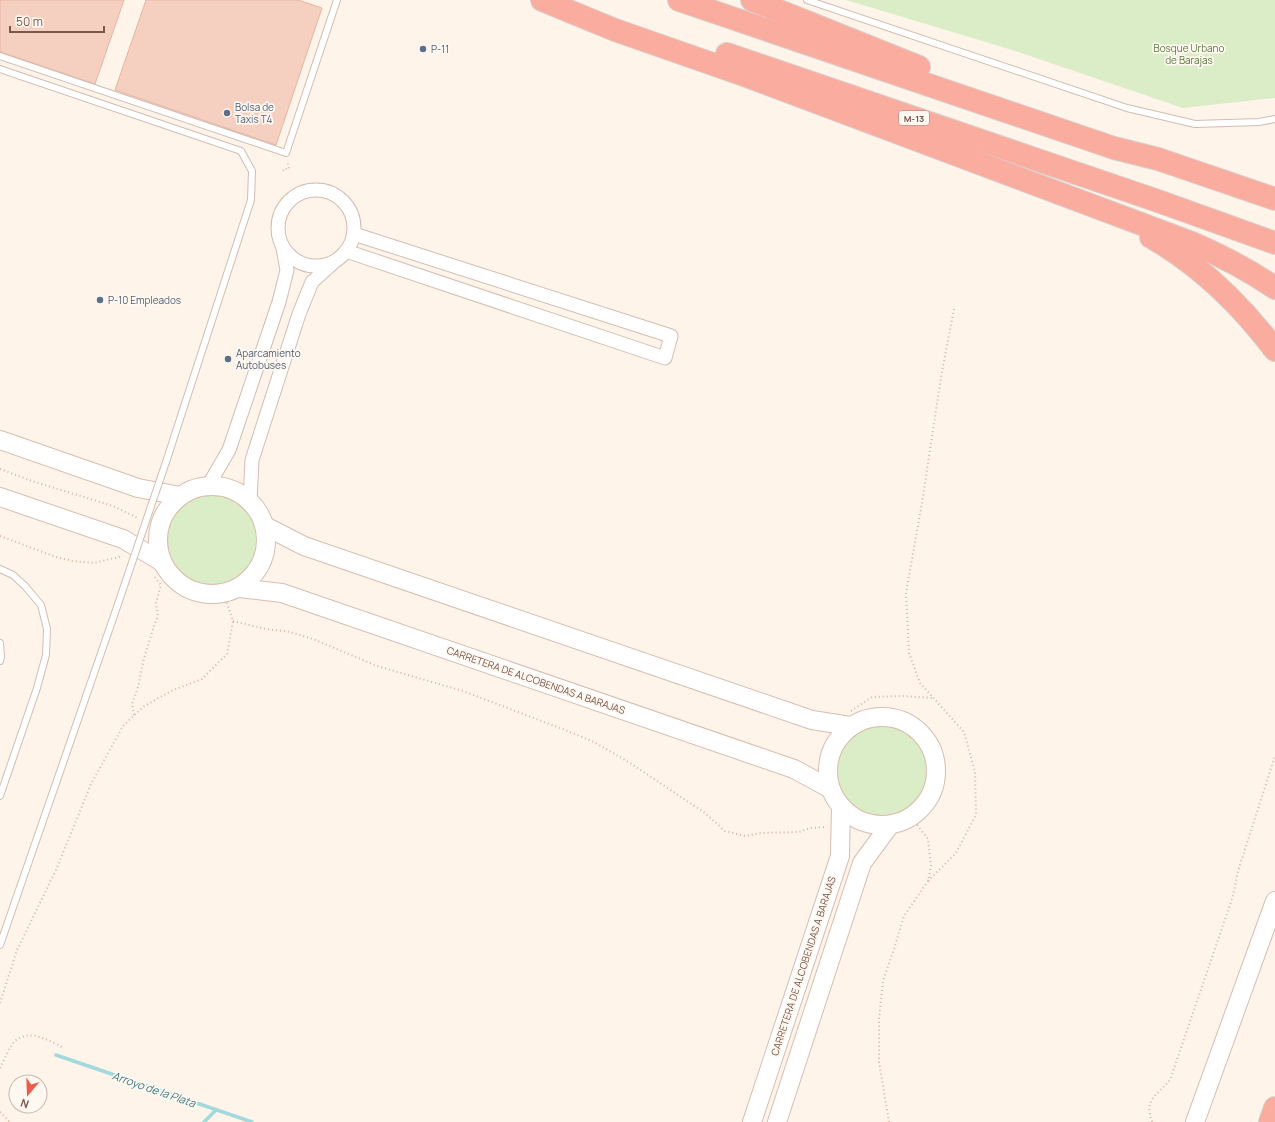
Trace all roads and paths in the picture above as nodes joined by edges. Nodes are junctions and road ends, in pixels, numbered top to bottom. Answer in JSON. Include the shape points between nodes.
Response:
{"nodes":[{"id":1,"x":337,"y":0,"type":"edge"},
{"id":2,"x":542,"y":0,"type":"edge"},
{"id":3,"x":550,"y":0,"type":"edge"},
{"id":4,"x":679,"y":0,"type":"edge"},
{"id":5,"x":752,"y":0,"type":"edge"},
{"id":6,"x":807,"y":0,"type":"edge"},
{"id":7,"x":0,"y":56,"type":"edge"},
{"id":8,"x":0,"y":69,"type":"edge"},
{"id":9,"x":1275,"y":119,"type":"edge"},
{"id":10,"x":289,"y":158,"type":"dead end"},
{"id":11,"x":1158,"y":159,"type":"junction"},
{"id":12,"x":283,"y":171,"type":"dead end"},
{"id":13,"x":1275,"y":199,"type":"edge"},
{"id":14,"x":1076,"y":200,"type":"junction"},
{"id":15,"x":354,"y":234,"type":"junction"},
{"id":16,"x":1275,"y":243,"type":"edge"},
{"id":17,"x":283,"y":248,"type":"junction"},
{"id":18,"x":346,"y":251,"type":"junction"},
{"id":19,"x":333,"y":262,"type":"junction"},
{"id":20,"x":1275,"y":288,"type":"edge"},
{"id":21,"x":954,"y":309,"type":"dead end"},
{"id":22,"x":1275,"y":350,"type":"edge"},
{"id":23,"x":0,"y":440,"type":"edge"},
{"id":24,"x":0,"y":469,"type":"edge"},
{"id":25,"x":208,"y":486,"type":"junction"},
{"id":26,"x":180,"y":496,"type":"junction"},
{"id":27,"x":0,"y":497,"type":"edge"},
{"id":28,"x":250,"y":501,"type":"junction"},
{"id":29,"x":140,"y":519,"type":"dead end"},
{"id":30,"x":265,"y":526,"type":"junction"},
{"id":31,"x":162,"y":562,"type":"junction"},
{"id":32,"x":0,"y":569,"type":"edge"},
{"id":33,"x":231,"y":590,"type":"junction"},
{"id":34,"x":233,"y":621,"type":"junction"},
{"id":35,"x":0,"y":643,"type":"edge"},
{"id":36,"x":0,"y":661,"type":"edge"},
{"id":37,"x":850,"y":726,"type":"junction"},
{"id":38,"x":1275,"y":756,"type":"edge"},
{"id":39,"x":829,"y":788,"type":"junction"},
{"id":40,"x":0,"y":796,"type":"edge"},
{"id":41,"x":840,"y":815,"type":"junction"},
{"id":42,"x":911,"y":817,"type":"junction"},
{"id":43,"x":890,"y":825,"type":"junction"},
{"id":44,"x":928,"y":881,"type":"junction"},
{"id":45,"x":1275,"y":901,"type":"edge"},
{"id":46,"x":0,"y":945,"type":"edge"},
{"id":47,"x":0,"y":1003,"type":"edge"},
{"id":48,"x":64,"y":1048,"type":"dead end"},
{"id":49,"x":0,"y":1068,"type":"edge"},
{"id":50,"x":1275,"y":1108,"type":"edge"},
{"id":51,"x":0,"y":1112,"type":"edge"},
{"id":52,"x":10,"y":1122,"type":"edge"},
{"id":53,"x":752,"y":1122,"type":"edge"},
{"id":54,"x":777,"y":1122,"type":"edge"},
{"id":55,"x":889,"y":1122,"type":"edge"},
{"id":56,"x":1152,"y":1122,"type":"edge"},
{"id":57,"x":1195,"y":1122,"type":"edge"},
{"id":58,"x":1270,"y":1122,"type":"edge"}],
"edges":[{"from":1,"to":7,"type":"lane","via":[[286,153]]},
{"from":2,"to":14,"type":"highway","via":[[615,30],[752,78]]},
{"from":3,"to":16,"type":"highway","number":"M-13","via":[[625,20],[749,61]]},
{"from":4,"to":11,"type":"highway","via":[[1114,148]]},
{"from":5,"to":11,"type":"highway","via":[[974,88],[1118,139]]},
{"from":6,"to":9,"type":"lane","via":[[1127,108],[1195,124]]},
{"from":8,"to":46,"type":"lane","bridge":true,"via":[[241,151],[252,171],[251,200],[167,459]]},
{"from":10,"to":12,"type":"path","via":[[286,162],[289,169]]},
{"from":11,"to":13,"type":"highway"},
{"from":14,"to":20,"type":"highway","via":[[1218,254]]},
{"from":14,"to":22,"type":"highway","via":[[1170,248],[1226,294],[1254,322]]},
{"from":15,"to":17,"type":"street","via":[[350,210],[342,201],[332,194],[314,190],[294,196],[280,214],[277,225]]},
{"from":15,"to":18,"type":"street"},
{"from":15,"to":18,"type":"street","via":[[671,336],[665,358]]},
{"from":17,"to":19,"type":"street","via":[[290,257],[305,265],[322,266]]},
{"from":17,"to":25,"type":"street","via":[[287,270],[279,302],[229,450]]},
{"from":18,"to":19,"type":"street"},
{"from":19,"to":28,"type":"street","via":[[312,282],[299,314],[252,460]]},
{"from":21,"to":44,"type":"path","via":[[906,593],[909,653],[920,683],[964,732],[975,772],[976,814],[956,853]]},
{"from":23,"to":26,"type":"street","via":[[138,488]]},
{"from":24,"to":29,"type":"path","via":[[113,506]]},
{"from":25,"to":26,"type":"street"},
{"from":25,"to":28,"type":"street","via":[[230,489]]},
{"from":26,"to":31,"type":"street","via":[[164,514],[157,527]]},
{"from":27,"to":31,"type":"street","via":[[123,539]]},
{"from":28,"to":30,"type":"street"},
{"from":30,"to":33,"type":"street","via":[[266,550],[257,572]]},
{"from":30,"to":37,"type":"street","via":[[304,546],[797,715]]},
{"from":31,"to":33,"type":"street","via":[[182,585],[210,594]]},
{"from":32,"to":40,"type":"lane","via":[[13,575],[26,586],[41,605],[46,629],[46,655],[37,688]]},
{"from":33,"to":34,"type":"path"},
{"from":33,"to":39,"type":"street","name":"CARRETERA DE ALCOBENDAS A BARAJAS","via":[[282,593],[794,769]]},
{"from":34,"to":41,"type":"path","via":[[313,639],[377,666],[463,690],[594,742],[630,762],[705,813],[725,831],[745,836],[799,832],[833,824]]},
{"from":34,"to":47,"type":"path","via":[[227,654],[202,679],[171,690],[143,707],[123,726],[91,784],[56,870],[17,950]]},
{"from":35,"to":36,"type":"lane"},
{"from":37,"to":39,"type":"street","via":[[834,743],[830,754],[827,771]]},
{"from":37,"to":42,"type":"street","via":[[865,719],[881,716],[898,719],[912,726],[924,737],[934,756],[935,783],[930,798]]},
{"from":38,"to":56,"type":"path","via":[[1238,871],[1233,896],[1170,1080],[1151,1100],[1148,1111]]},
{"from":39,"to":41,"type":"street"},
{"from":41,"to":43,"type":"street","via":[[872,825]]},
{"from":41,"to":53,"type":"street","name":"CARRETERA DE ALCOBENDAS A BARAJAS","via":[[840,856]]},
{"from":42,"to":43,"type":"street"},
{"from":42,"to":44,"type":"path","via":[[928,839],[931,866]]},
{"from":43,"to":54,"type":"street","via":[[862,863]]},
{"from":44,"to":55,"type":"path","via":[[904,916],[883,981],[879,1062]]},
{"from":45,"to":57,"type":"street"},
{"from":48,"to":49,"type":"path","via":[[36,1036],[26,1035],[14,1041]]},
{"from":50,"to":58,"type":"highway"},
{"from":51,"to":52,"type":"path"}]}
